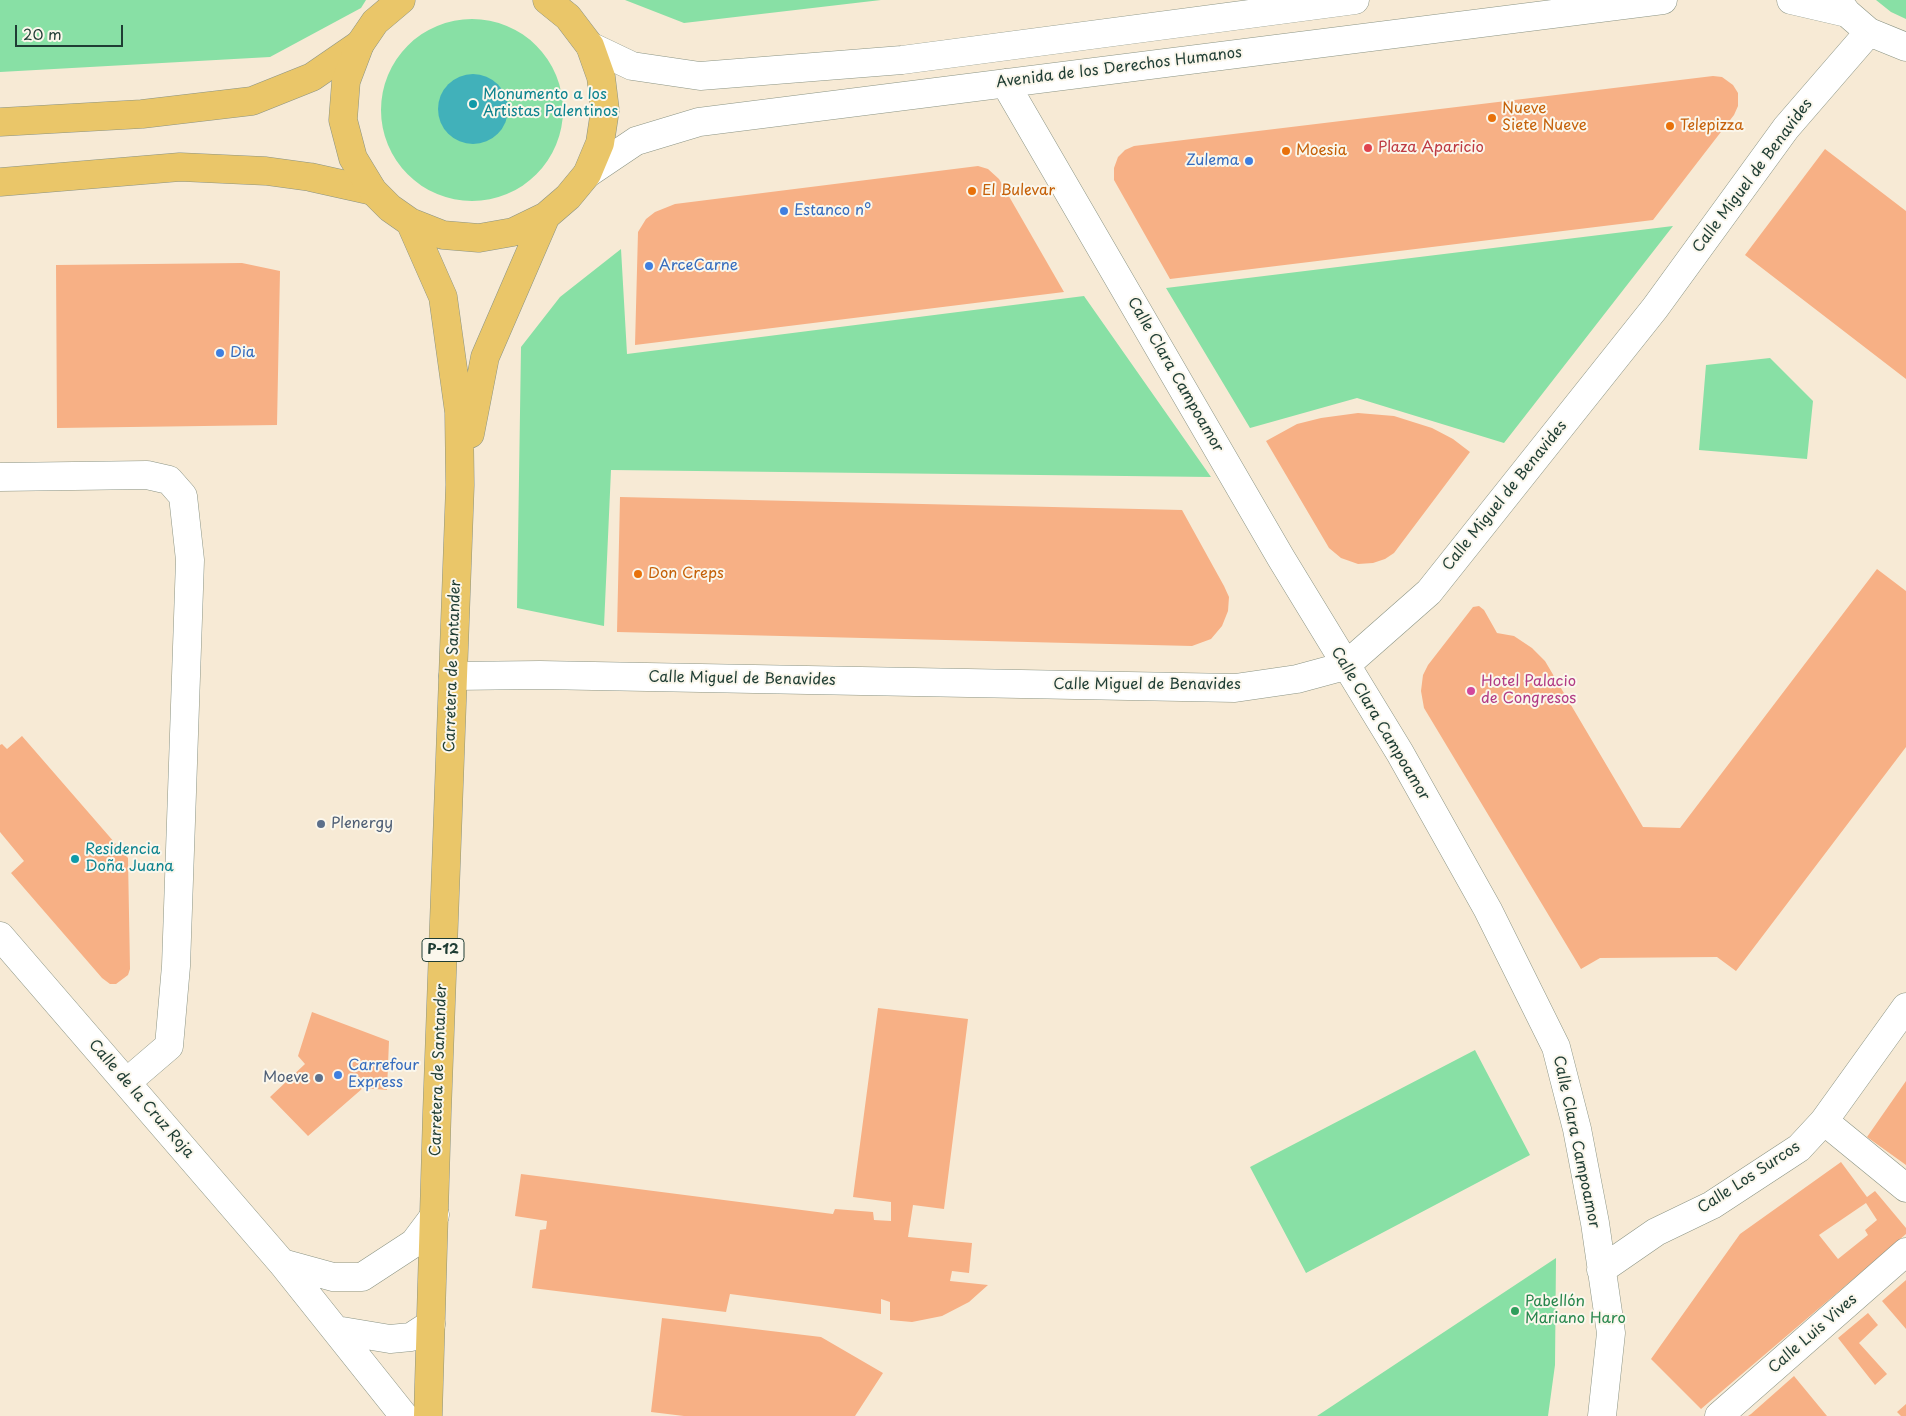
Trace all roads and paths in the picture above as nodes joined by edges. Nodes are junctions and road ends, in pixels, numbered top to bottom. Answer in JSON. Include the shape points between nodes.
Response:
{"nodes":[{"id":1,"x":401,"y":0,"type":"edge"},
{"id":2,"x":547,"y":0,"type":"edge"},
{"id":3,"x":1355,"y":0,"type":"edge"},
{"id":4,"x":1663,"y":0,"type":"edge"},
{"id":5,"x":1791,"y":0,"type":"edge"},
{"id":6,"x":1842,"y":7,"type":"edge"},
{"id":7,"x":1869,"y":32,"type":"junction"},
{"id":8,"x":360,"y":44,"type":"junction"},
{"id":9,"x":590,"y":46,"type":"junction"},
{"id":10,"x":1906,"y":47,"type":"edge"},
{"id":11,"x":1005,"y":82,"type":"junction"},
{"id":12,"x":0,"y":122,"type":"edge"},
{"id":13,"x":587,"y":174,"type":"junction"},
{"id":14,"x":0,"y":182,"type":"edge"},
{"id":15,"x":373,"y":191,"type":"junction"},
{"id":16,"x":546,"y":216,"type":"junction"},
{"id":17,"x":410,"y":222,"type":"junction"},
{"id":18,"x":0,"y":477,"type":"edge"},
{"id":19,"x":460,"y":485,"type":"junction"},
{"id":20,"x":1345,"y":666,"type":"junction"},
{"id":21,"x":453,"y":676,"type":"junction"},
{"id":22,"x":0,"y":936,"type":"edge"},
{"id":23,"x":1906,"y":1007,"type":"edge"},
{"id":24,"x":127,"y":1082,"type":"junction"},
{"id":25,"x":1824,"y":1121,"type":"junction"},
{"id":26,"x":1906,"y":1188,"type":"edge"},
{"id":27,"x":435,"y":1215,"type":"junction"},
{"id":28,"x":1906,"y":1252,"type":"edge"},
{"id":29,"x":282,"y":1263,"type":"junction"},
{"id":30,"x":1601,"y":1270,"type":"junction"},
{"id":31,"x":431,"y":1324,"type":"junction"},
{"id":32,"x":336,"y":1330,"type":"junction"},
{"id":33,"x":404,"y":1416,"type":"edge"},
{"id":34,"x":428,"y":1416,"type":"edge"},
{"id":35,"x":1602,"y":1416,"type":"edge"},
{"id":36,"x":1719,"y":1416,"type":"edge"}],
"edges":[{"from":1,"to":8,"type":"main road","via":[[375,22]]},
{"from":2,"to":9,"type":"main road","via":[[568,17]]},
{"from":3,"to":9,"type":"street","via":[[902,60],[700,76],[632,66]]},
{"from":4,"to":11,"type":"street","name":"Avenida de los Derechos Humanos"},
{"from":5,"to":6,"type":"street"},
{"from":6,"to":7,"type":"street"},
{"from":7,"to":10,"type":"street"},
{"from":7,"to":20,"type":"street","name":"Calle Miguel de Benavides","via":[[1786,128],[1655,308],[1429,592]]},
{"from":8,"to":12,"type":"main road","via":[[312,77],[252,101],[142,114]]},
{"from":8,"to":15,"type":"main road","via":[[346,81],[343,120],[353,158]]},
{"from":9,"to":13,"type":"main road","via":[[601,77],[605,110],[600,143]]},
{"from":11,"to":13,"type":"street","name":"Avenida de los Derechos Humanos","via":[[700,122],[636,141]]},
{"from":11,"to":20,"type":"street","name":"Calle Clara Campoamor"},
{"from":13,"to":16,"type":"main road"},
{"from":14,"to":15,"type":"main road","via":[[180,167],[266,170],[310,176]]},
{"from":15,"to":17,"type":"main road"},
{"from":16,"to":17,"type":"main road","via":[[514,232],[479,238],[443,235]]},
{"from":16,"to":19,"type":"main road","via":[[486,357]]},
{"from":17,"to":19,"type":"main road","via":[[443,297],[459,412]]},
{"from":18,"to":24,"type":"street","via":[[147,475],[169,480],[184,496],[190,560],[176,966],[169,1046]]},
{"from":19,"to":21,"type":"main road","name":"Carretera de Santander","number":"P-12"},
{"from":20,"to":21,"type":"street","name":"Calle Miguel de Benavides","via":[[1297,679],[1235,688]]},
{"from":20,"to":30,"type":"street","name":"Calle Clara Campoamor","via":[[1400,753],[1488,910],[1556,1047],[1577,1129]]},
{"from":21,"to":27,"type":"main road","name":"Carretera de Santander","number":"P-12"},
{"from":22,"to":24,"type":"street","name":"Calle de la Cruz Roja"},
{"from":23,"to":25,"type":"street","name":"Calle Los Surcos"},
{"from":24,"to":29,"type":"street","name":"Calle de la Cruz Roja"},
{"from":25,"to":26,"type":"street"},
{"from":25,"to":30,"type":"street","name":"Calle Los Surcos","via":[[1792,1153],[1712,1205],[1656,1232]]},
{"from":27,"to":29,"type":"street","via":[[414,1243],[362,1277],[333,1277]]},
{"from":27,"to":31,"type":"main road","name":"Carretera de Santander","number":"P-12"},
{"from":28,"to":36,"type":"street","name":"Calle Luis Vives"},
{"from":29,"to":32,"type":"street","name":"Calle de la Cruz Roja"},
{"from":30,"to":35,"type":"street","name":"Calle Clara Campoamor","via":[[1611,1333]]},
{"from":31,"to":32,"type":"street","via":[[411,1338]]},
{"from":31,"to":34,"type":"main road","name":"Carretera de Santander","number":"P-12"},
{"from":32,"to":33,"type":"street","name":"Calle de la Cruz Roja"}]}
